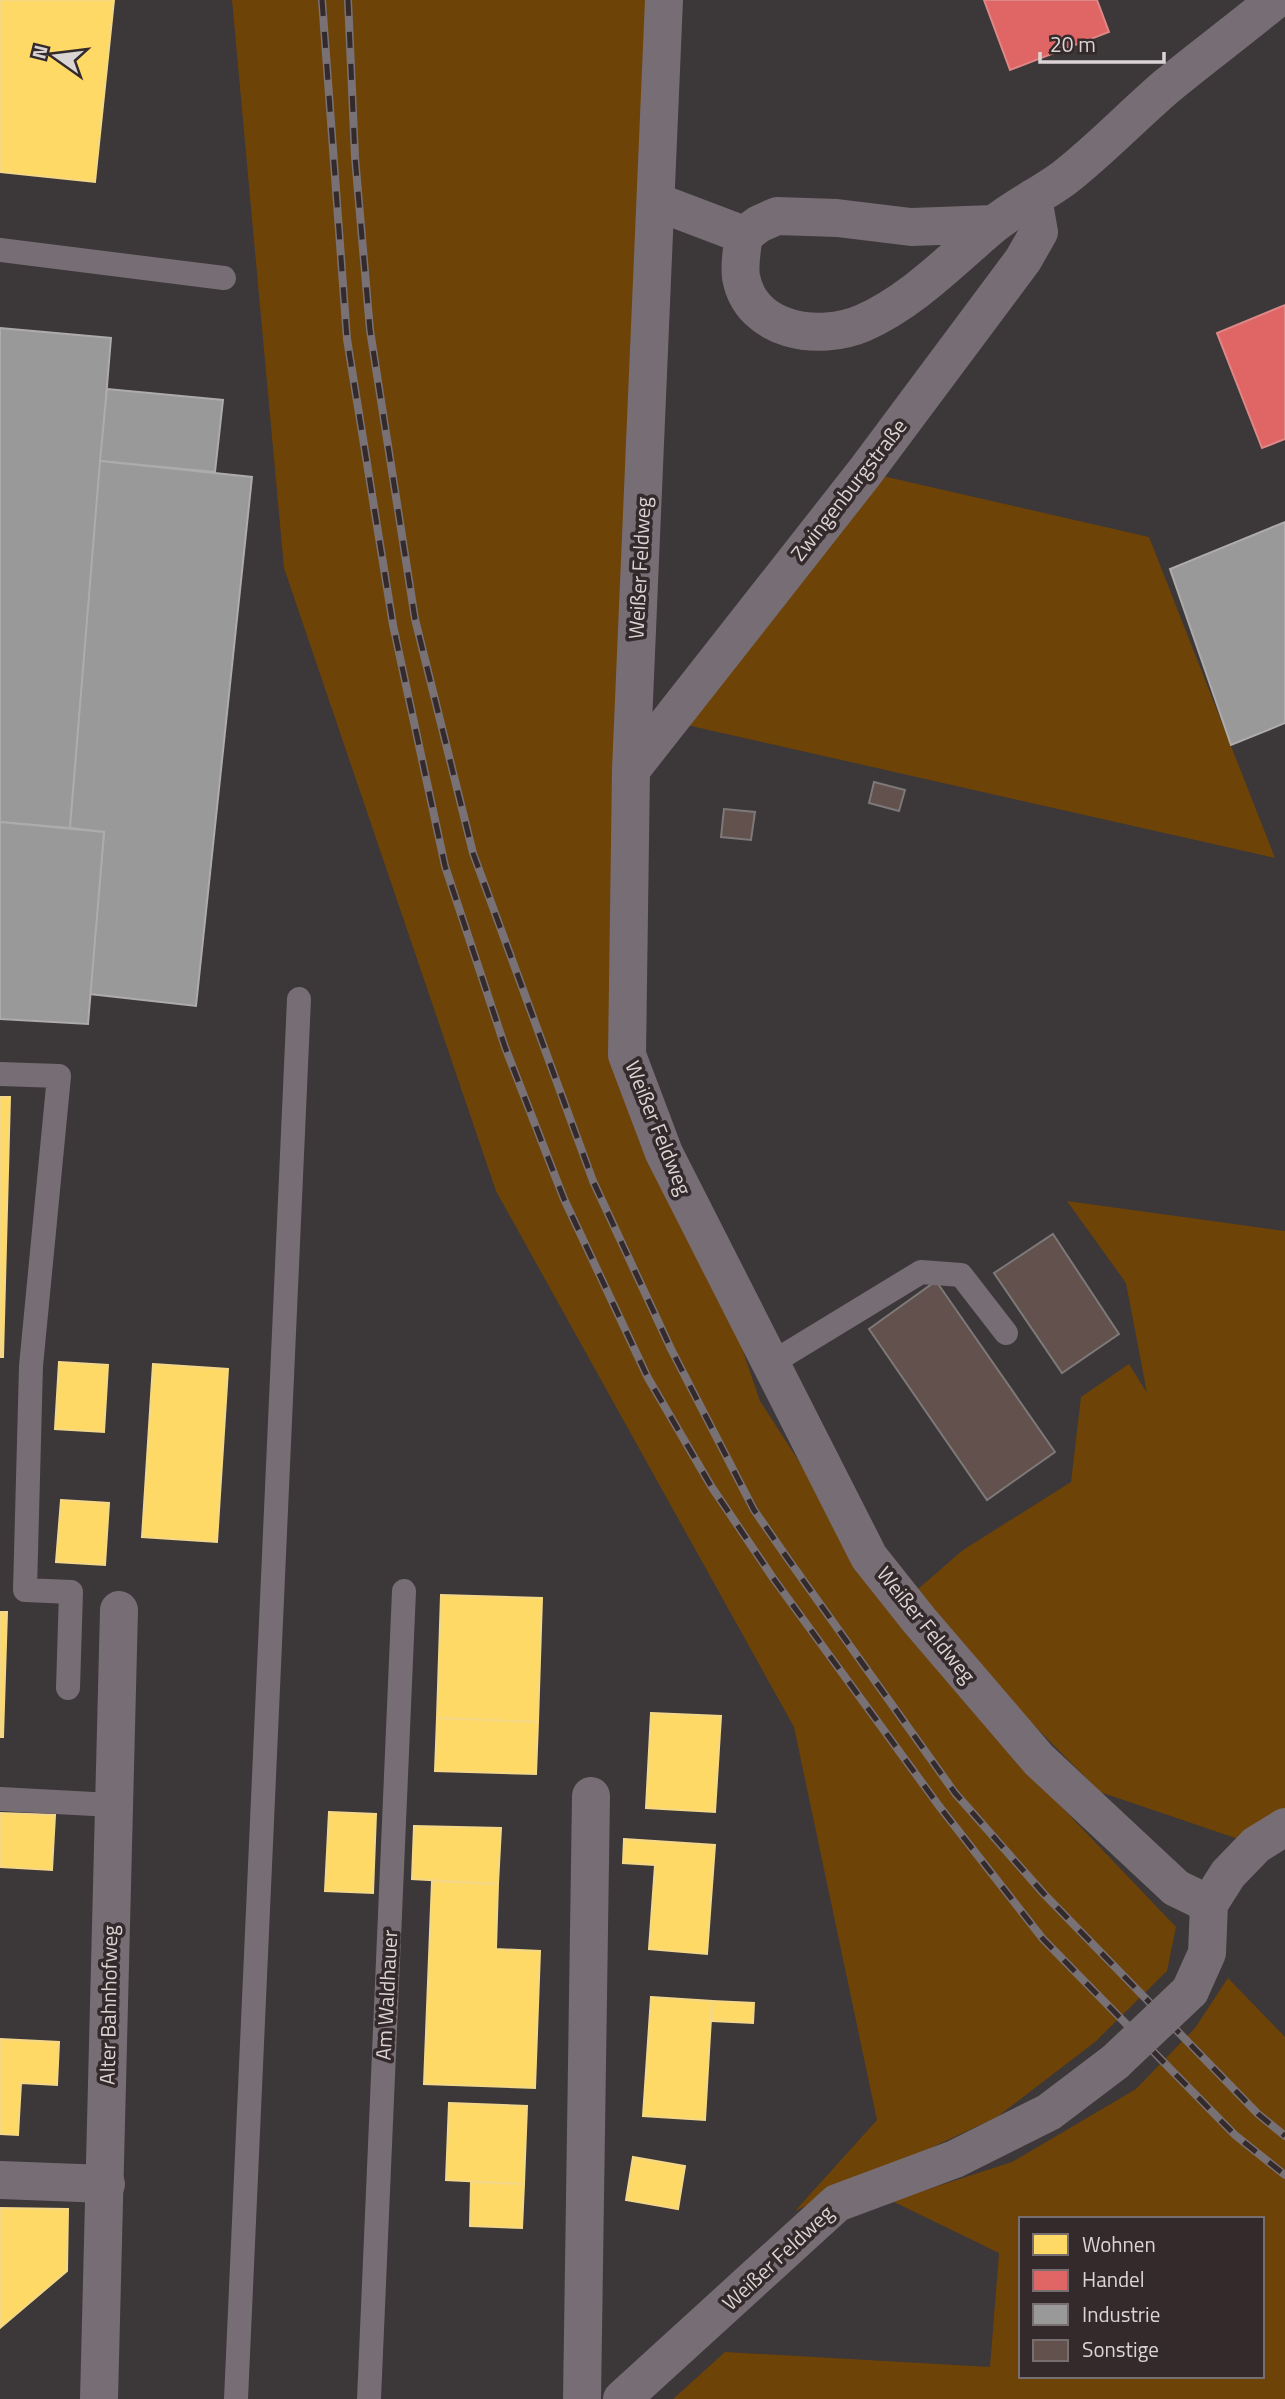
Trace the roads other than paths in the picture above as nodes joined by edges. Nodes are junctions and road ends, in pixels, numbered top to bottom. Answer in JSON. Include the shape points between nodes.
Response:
{"nodes":[{"id":1,"x":664,"y":0,"type":"edge"},
{"id":2,"x":1275,"y":0,"type":"edge"},
{"id":3,"x":1033,"y":198,"type":"junction"},
{"id":4,"x":657,"y":202,"type":"junction"},
{"id":5,"x":994,"y":224,"type":"junction"},
{"id":6,"x":744,"y":235,"type":"junction"},
{"id":7,"x":0,"y":250,"type":"edge"},
{"id":8,"x":225,"y":278,"type":"dead end"},
{"id":9,"x":631,"y":770,"type":"junction"},
{"id":10,"x":299,"y":999,"type":"dead end"},
{"id":11,"x":0,"y":1074,"type":"edge"},
{"id":12,"x":1006,"y":1333,"type":"dead end"},
{"id":13,"x":770,"y":1364,"type":"junction"},
{"id":14,"x":404,"y":1591,"type":"dead end"},
{"id":15,"x":118,"y":1610,"type":"dead end"},
{"id":16,"x":68,"y":1688,"type":"dead end"},
{"id":17,"x":591,"y":1796,"type":"dead end"},
{"id":18,"x":0,"y":1799,"type":"edge"},
{"id":19,"x":112,"y":1805,"type":"junction"},
{"id":20,"x":1270,"y":1836,"type":"edge"},
{"id":21,"x":1209,"y":1904,"type":"junction"},
{"id":22,"x":0,"y":2180,"type":"edge"},
{"id":23,"x":106,"y":2184,"type":"junction"},
{"id":24,"x":99,"y":2399,"type":"edge"},
{"id":25,"x":236,"y":2399,"type":"edge"},
{"id":26,"x":369,"y":2399,"type":"edge"},
{"id":27,"x":582,"y":2399,"type":"edge"},
{"id":28,"x":622,"y":2399,"type":"edge"}],
"edges":[{"from":1,"to":4,"type":"street","name":"Weißer Feldweg"},
{"from":2,"to":3,"type":"street"},
{"from":3,"to":5,"type":"street"},
{"from":3,"to":9,"type":"street","name":"Zwingenburgstraße","via":[[1039,232],[1023,260],[865,472]]},
{"from":4,"to":6,"type":"street"},
{"from":4,"to":9,"type":"street","name":"Weißer Feldweg"},
{"from":5,"to":6,"type":"street","via":[[911,227],[777,216]]},
{"from":5,"to":6,"type":"street","via":[[922,288],[862,323],[835,332],[782,326],[762,314],[748,297],[741,277]]},
{"from":7,"to":8,"type":"lane"},
{"from":9,"to":13,"type":"street","name":"Weißer Feldweg","via":[[627,1055],[664,1153]]},
{"from":10,"to":25,"type":"lane"},
{"from":11,"to":16,"type":"lane","via":[[58,1076],[31,1366],[25,1590],[71,1592]]},
{"from":12,"to":13,"type":"lane","via":[[961,1275],[921,1272]]},
{"from":13,"to":21,"type":"street","name":"Weißer Feldweg","via":[[869,1557],[919,1620],[1039,1760],[1176,1888]]},
{"from":14,"to":26,"type":"lane","name":"Am Waldhauer"},
{"from":15,"to":19,"type":"street","name":"Alter Bahnhofweg"},
{"from":17,"to":27,"type":"street"},
{"from":18,"to":19,"type":"lane"},
{"from":19,"to":23,"type":"street","name":"Alter Bahnhofweg"},
{"from":20,"to":21,"type":"street","via":[[1228,1874]]},
{"from":21,"to":28,"type":"street","name":"Weißer Feldweg","bridge":true,"via":[[1207,1954],[1190,1991],[1115,2062],[1049,2112],[979,2147],[837,2203]]},
{"from":22,"to":23,"type":"street"},
{"from":23,"to":24,"type":"street","name":"Alter Bahnhofweg"}]}
